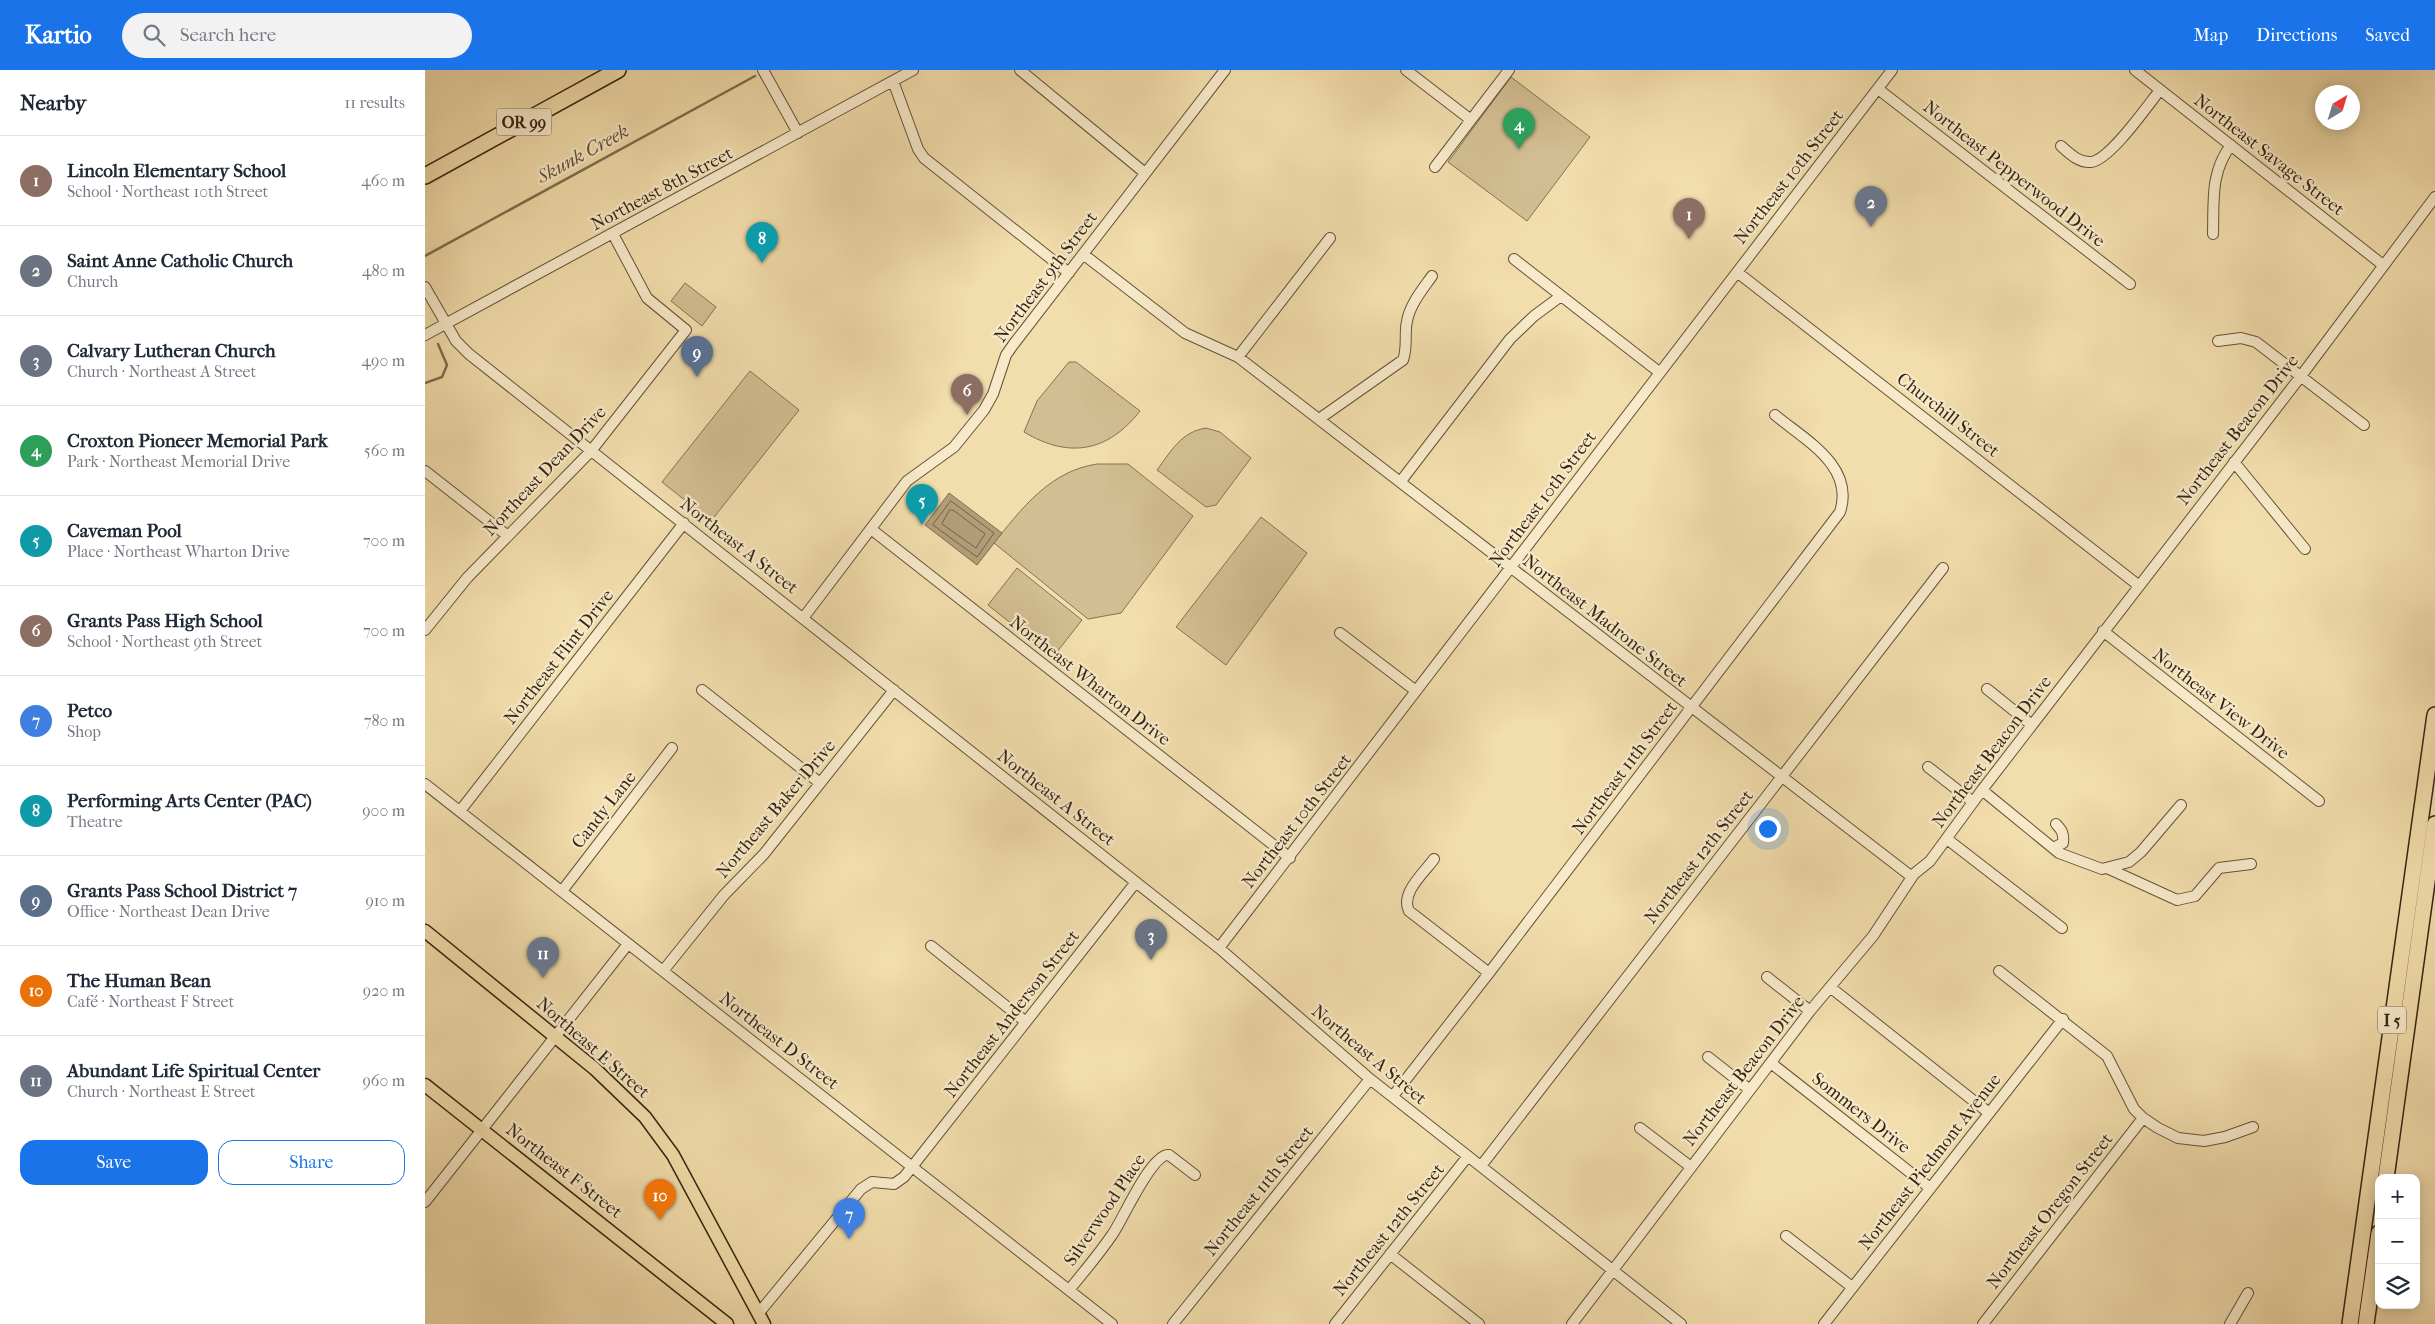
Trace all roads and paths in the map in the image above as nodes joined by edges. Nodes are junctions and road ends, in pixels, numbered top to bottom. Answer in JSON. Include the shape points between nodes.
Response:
{"nodes":[{"id":1,"x":618,"y":70,"type":"edge"},
{"id":2,"x":763,"y":70,"type":"edge"},
{"id":3,"x":913,"y":70,"type":"edge"},
{"id":4,"x":1020,"y":70,"type":"edge"},
{"id":5,"x":1225,"y":70,"type":"edge"},
{"id":6,"x":1406,"y":70,"type":"edge"},
{"id":7,"x":1509,"y":70,"type":"edge"},
{"id":8,"x":1893,"y":70,"type":"edge"},
{"id":9,"x":2135,"y":70,"type":"edge"},
{"id":10,"x":893,"y":81,"type":"junction"},
{"id":11,"x":1878,"y":89,"type":"junction"},
{"id":12,"x":2160,"y":90,"type":"junction"},
{"id":13,"x":1471,"y":120,"type":"junction"},
{"id":14,"x":797,"y":134,"type":"junction"},
{"id":15,"x":2061,"y":146,"type":"dead end"},
{"id":16,"x":2231,"y":146,"type":"junction"},
{"id":17,"x":1435,"y":168,"type":"dead end"},
{"id":18,"x":1145,"y":173,"type":"junction"},
{"id":19,"x":425,"y":176,"type":"edge"},
{"id":20,"x":2435,"y":197,"type":"edge"},
{"id":21,"x":613,"y":234,"type":"junction"},
{"id":22,"x":2213,"y":234,"type":"dead end"},
{"id":23,"x":1330,"y":238,"type":"dead end"},
{"id":24,"x":1083,"y":254,"type":"junction"},
{"id":25,"x":1514,"y":259,"type":"dead end"},
{"id":26,"x":2383,"y":265,"type":"junction"},
{"id":27,"x":1737,"y":272,"type":"junction"},
{"id":28,"x":1069,"y":273,"type":"junction"},
{"id":29,"x":1432,"y":276,"type":"dead end"},
{"id":30,"x":2130,"y":284,"type":"dead end"},
{"id":31,"x":425,"y":287,"type":"edge"},
{"id":32,"x":1561,"y":296,"type":"junction"},
{"id":33,"x":446,"y":324,"type":"junction"},
{"id":34,"x":425,"y":336,"type":"edge"},
{"id":35,"x":2218,"y":341,"type":"dead end"},
{"id":36,"x":1238,"y":357,"type":"junction"},
{"id":37,"x":1659,"y":372,"type":"junction"},
{"id":38,"x":2301,"y":376,"type":"junction"},
{"id":39,"x":1775,"y":415,"type":"dead end"},
{"id":40,"x":1319,"y":419,"type":"junction"},
{"id":41,"x":2364,"y":425,"type":"dead end"},
{"id":42,"x":591,"y":451,"type":"junction"},
{"id":43,"x":2234,"y":462,"type":"junction"},
{"id":44,"x":425,"y":471,"type":"edge"},
{"id":45,"x":1401,"y":481,"type":"junction"},
{"id":46,"x":684,"y":523,"type":"junction"},
{"id":47,"x":871,"y":529,"type":"junction"},
{"id":48,"x":508,"y":536,"type":"junction"},
{"id":49,"x":2305,"y":549,"type":"dead end"},
{"id":50,"x":1511,"y":568,"type":"junction"},
{"id":51,"x":1943,"y":568,"type":"dead end"},
{"id":52,"x":2138,"y":585,"type":"junction"},
{"id":53,"x":803,"y":617,"type":"junction"},
{"id":54,"x":425,"y":630,"type":"edge"},
{"id":55,"x":2103,"y":631,"type":"junction"},
{"id":56,"x":1340,"y":633,"type":"dead end"},
{"id":57,"x":1987,"y":689,"type":"dead end"},
{"id":58,"x":702,"y":690,"type":"dead end"},
{"id":59,"x":894,"y":690,"type":"junction"},
{"id":60,"x":1416,"y":691,"type":"junction"},
{"id":61,"x":1690,"y":708,"type":"junction"},
{"id":62,"x":2435,"y":715,"type":"edge"},
{"id":63,"x":2031,"y":725,"type":"junction"},
{"id":64,"x":672,"y":748,"type":"dead end"},
{"id":65,"x":1928,"y":767,"type":"dead end"},
{"id":66,"x":1780,"y":777,"type":"junction"},
{"id":67,"x":820,"y":783,"type":"junction"},
{"id":68,"x":425,"y":784,"type":"edge"},
{"id":69,"x":1982,"y":790,"type":"junction"},
{"id":70,"x":2319,"y":801,"type":"dead end"},
{"id":71,"x":1973,"y":802,"type":"junction"},
{"id":72,"x":2181,"y":805,"type":"dead end"},
{"id":73,"x":460,"y":811,"type":"junction"},
{"id":74,"x":2056,"y":824,"type":"dead end"},
{"id":75,"x":2435,"y":824,"type":"edge"},
{"id":76,"x":1947,"y":839,"type":"junction"},
{"id":77,"x":2053,"y":848,"type":"junction"},
{"id":78,"x":1290,"y":858,"type":"junction"},
{"id":79,"x":1434,"y":859,"type":"dead end"},
{"id":80,"x":2251,"y":864,"type":"dead end"},
{"id":81,"x":2107,"y":868,"type":"junction"},
{"id":82,"x":1912,"y":878,"type":"junction"},
{"id":83,"x":1136,"y":882,"type":"junction"},
{"id":84,"x":562,"y":891,"type":"junction"},
{"id":85,"x":2062,"y":928,"type":"dead end"},
{"id":86,"x":425,"y":931,"type":"edge"},
{"id":87,"x":628,"y":944,"type":"junction"},
{"id":88,"x":931,"y":946,"type":"dead end"},
{"id":89,"x":1219,"y":948,"type":"junction"},
{"id":90,"x":663,"y":971,"type":"junction"},
{"id":91,"x":1999,"y":971,"type":"dead end"},
{"id":92,"x":1489,"y":973,"type":"junction"},
{"id":93,"x":1767,"y":977,"type":"dead end"},
{"id":94,"x":1830,"y":987,"type":"junction"},
{"id":95,"x":1810,"y":1012,"type":"junction"},
{"id":96,"x":2063,"y":1020,"type":"junction"},
{"id":97,"x":1026,"y":1022,"type":"junction"},
{"id":98,"x":556,"y":1036,"type":"junction"},
{"id":99,"x":1708,"y":1057,"type":"dead end"},
{"id":100,"x":1771,"y":1063,"type":"junction"},
{"id":101,"x":1370,"y":1078,"type":"junction"},
{"id":102,"x":425,"y":1085,"type":"edge"},
{"id":103,"x":1750,"y":1090,"type":"junction"},
{"id":104,"x":1393,"y":1096,"type":"junction"},
{"id":105,"x":1989,"y":1113,"type":"junction"},
{"id":106,"x":2143,"y":1118,"type":"junction"},
{"id":107,"x":2253,"y":1127,"type":"dead end"},
{"id":108,"x":1641,"y":1128,"type":"dead end"},
{"id":109,"x":482,"y":1130,"type":"junction"},
{"id":110,"x":1468,"y":1156,"type":"junction"},
{"id":111,"x":913,"y":1166,"type":"junction"},
{"id":112,"x":1481,"y":1166,"type":"junction"},
{"id":113,"x":1691,"y":1167,"type":"junction"},
{"id":114,"x":2387,"y":1174,"type":"edge"},
{"id":115,"x":1195,"y":1175,"type":"dead end"},
{"id":116,"x":1930,"y":1188,"type":"junction"},
{"id":117,"x":425,"y":1202,"type":"edge"},
{"id":118,"x":1786,"y":1236,"type":"dead end"},
{"id":119,"x":1390,"y":1254,"type":"junction"},
{"id":120,"x":2375,"y":1261,"type":"edge"},
{"id":121,"x":1613,"y":1271,"type":"junction"},
{"id":122,"x":1852,"y":1287,"type":"junction"},
{"id":123,"x":1069,"y":1290,"type":"junction"},
{"id":124,"x":2248,"y":1293,"type":"dead end"},
{"id":125,"x":761,"y":1319,"type":"edge"},
{"id":126,"x":727,"y":1324,"type":"edge"},
{"id":127,"x":1112,"y":1324,"type":"edge"},
{"id":128,"x":1173,"y":1324,"type":"edge"},
{"id":129,"x":1335,"y":1324,"type":"edge"},
{"id":130,"x":1479,"y":1324,"type":"edge"},
{"id":131,"x":1572,"y":1324,"type":"edge"},
{"id":132,"x":1681,"y":1324,"type":"edge"},
{"id":133,"x":1824,"y":1324,"type":"edge"},
{"id":134,"x":1983,"y":1324,"type":"edge"},
{"id":135,"x":2230,"y":1324,"type":"edge"},
{"id":136,"x":2350,"y":1324,"type":"edge"},
{"id":137,"x":2366,"y":1324,"type":"edge"}],
"edges":[{"from":1,"to":19,"type":"highway","number":"OR 99"},
{"from":2,"to":14,"type":"street"},
{"from":3,"to":10,"type":"street","name":"Northeast 8th Street"},
{"from":4,"to":18,"type":"street"},
{"from":5,"to":18,"type":"street","name":"Northeast 9th Street"},
{"from":6,"to":13,"type":"street"},
{"from":7,"to":13,"type":"street"},
{"from":8,"to":11,"type":"street","name":"Northeast 10th Street"},
{"from":9,"to":12,"type":"street","name":"Northeast Savage Street"},
{"from":10,"to":14,"type":"street","name":"Northeast 8th Street"},
{"from":10,"to":28,"type":"street","via":[[924,158]]},
{"from":11,"to":27,"type":"street","name":"Northeast 10th Street"},
{"from":11,"to":30,"type":"street","name":"Northeast Pepperwood Drive"},
{"from":12,"to":15,"type":"street","via":[[2122,138],[2093,162],[2081,161]]},
{"from":12,"to":16,"type":"street","name":"Northeast Savage Street"},
{"from":13,"to":17,"type":"street"},
{"from":14,"to":21,"type":"street","name":"Northeast 8th Street"},
{"from":16,"to":22,"type":"street","via":[[2222,158],[2215,178]]},
{"from":16,"to":26,"type":"street","name":"Northeast Savage Street"},
{"from":18,"to":24,"type":"street","name":"Northeast 9th Street"},
{"from":20,"to":26,"type":"street","name":"Northeast Beacon Drive"},
{"from":21,"to":33,"type":"street","name":"Northeast 8th Street"},
{"from":21,"to":42,"type":"street","name":"Northeast Dean Drive","via":[[647,298],[686,330]]},
{"from":23,"to":36,"type":"street"},
{"from":24,"to":28,"type":"street","name":"Northeast 9th Street"},
{"from":24,"to":36,"type":"street","name":"Northeast Madrone Street","via":[[1185,333]]},
{"from":25,"to":32,"type":"street"},
{"from":26,"to":38,"type":"street","name":"Northeast Beacon Drive"},
{"from":27,"to":37,"type":"street","name":"Northeast 10th Street"},
{"from":27,"to":52,"type":"street","name":"Churchill Street"},
{"from":28,"to":47,"type":"street","name":"Northeast 9th Street","via":[[1006,355],[984,410],[954,447],[907,481]]},
{"from":29,"to":40,"type":"street","via":[[1407,320],[1403,360]]},
{"from":31,"to":33,"type":"street","name":"Northeast A Street"},
{"from":32,"to":37,"type":"street"},
{"from":32,"to":45,"type":"street","via":[[1510,339]]},
{"from":33,"to":34,"type":"street","name":"Northeast 8th Street"},
{"from":33,"to":42,"type":"street","name":"Northeast A Street","via":[[469,354]]},
{"from":35,"to":38,"type":"street","via":[[2241,338],[2256,342]]},
{"from":36,"to":40,"type":"street","name":"Northeast Madrone Street"},
{"from":37,"to":50,"type":"street","name":"Northeast 10th Street"},
{"from":38,"to":41,"type":"street"},
{"from":38,"to":43,"type":"street","name":"Northeast Beacon Drive"},
{"from":39,"to":61,"type":"street","name":"Northeast 11th Street","via":[[1835,467],[1843,484],[1843,503],[1834,522]]},
{"from":40,"to":45,"type":"street","name":"Northeast Madrone Street"},
{"from":42,"to":46,"type":"street","name":"Northeast A Street"},
{"from":42,"to":48,"type":"street","name":"Northeast Dean Drive"},
{"from":43,"to":49,"type":"street"},
{"from":43,"to":52,"type":"street","name":"Northeast Beacon Drive"},
{"from":44,"to":48,"type":"street"},
{"from":45,"to":50,"type":"street","name":"Northeast Madrone Street"},
{"from":46,"to":53,"type":"street","name":"Northeast A Street"},
{"from":46,"to":73,"type":"street","name":"Northeast Flint Drive"},
{"from":47,"to":53,"type":"street","name":"Northeast 9th Street"},
{"from":47,"to":78,"type":"street","name":"Northeast Wharton Drive"},
{"from":48,"to":54,"type":"street","name":"Northeast Dean Drive","via":[[467,578]]},
{"from":50,"to":60,"type":"street","name":"Northeast 10th Street"},
{"from":50,"to":61,"type":"street","name":"Northeast Madrone Street"},
{"from":51,"to":66,"type":"street","name":"Northeast 12th Street"},
{"from":52,"to":55,"type":"street","name":"Northeast Beacon Drive"},
{"from":53,"to":59,"type":"street","name":"Northeast A Street"},
{"from":55,"to":63,"type":"street","name":"Northeast Beacon Drive"},
{"from":55,"to":70,"type":"street","name":"Northeast View Drive"},
{"from":56,"to":60,"type":"street"},
{"from":57,"to":63,"type":"street"},
{"from":58,"to":67,"type":"street"},
{"from":59,"to":67,"type":"street","name":"Northeast Baker Drive"},
{"from":59,"to":83,"type":"street","name":"Northeast A Street"},
{"from":60,"to":78,"type":"street","name":"Northeast 10th Street"},
{"from":61,"to":66,"type":"street","name":"Northeast Madrone Street"},
{"from":61,"to":92,"type":"street","name":"Northeast 11th Street"},
{"from":62,"to":136,"type":"highway","number":"I 5"},
{"from":63,"to":69,"type":"street","name":"Northeast Beacon Drive"},
{"from":64,"to":84,"type":"street","name":"Candy Lane"},
{"from":65,"to":71,"type":"street"},
{"from":66,"to":82,"type":"street","name":"Northeast Madrone Street"},
{"from":66,"to":112,"type":"street","name":"Northeast 12th Street"},
{"from":67,"to":90,"type":"street","name":"Northeast Baker Drive","via":[[764,854],[714,908]]},
{"from":68,"to":73,"type":"street","name":"Northeast D Street"},
{"from":69,"to":71,"type":"street","name":"Northeast Beacon Drive"},
{"from":69,"to":77,"type":"street"},
{"from":71,"to":76,"type":"street","name":"Northeast Beacon Drive"},
{"from":72,"to":81,"type":"street","via":[[2141,852],[2129,862]]},
{"from":73,"to":84,"type":"street","name":"Northeast D Street"},
{"from":74,"to":77,"type":"street","via":[[2062,830],[2063,843]]},
{"from":75,"to":114,"type":"highway","number":"I 5"},
{"from":76,"to":82,"type":"street","name":"Northeast Beacon Drive"},
{"from":76,"to":85,"type":"street"},
{"from":77,"to":81,"type":"street","via":[[2082,863]]},
{"from":78,"to":89,"type":"street","name":"Northeast 10th Street"},
{"from":79,"to":92,"type":"street","via":[[1407,895],[1409,911]]},
{"from":80,"to":81,"type":"street","via":[[2219,868],[2195,896],[2177,900]]},
{"from":82,"to":94,"type":"street","name":"Northeast Beacon Drive","via":[[1873,936]]},
{"from":83,"to":89,"type":"street","name":"Northeast A Street"},
{"from":83,"to":97,"type":"street","name":"Northeast Anderson Street"},
{"from":84,"to":87,"type":"street","name":"Northeast D Street"},
{"from":86,"to":98,"type":"main road","name":"Northeast E Street"},
{"from":87,"to":90,"type":"street","name":"Northeast D Street"},
{"from":87,"to":98,"type":"street"},
{"from":88,"to":97,"type":"street"},
{"from":89,"to":101,"type":"street","name":"Northeast A Street"},
{"from":90,"to":111,"type":"street","name":"Northeast D Street"},
{"from":91,"to":96,"type":"street"},
{"from":92,"to":104,"type":"street","name":"Northeast 11th Street"},
{"from":93,"to":95,"type":"street"},
{"from":94,"to":95,"type":"street","name":"Northeast Beacon Drive"},
{"from":94,"to":105,"type":"street"},
{"from":95,"to":100,"type":"street","name":"Northeast Beacon Drive"},
{"from":96,"to":105,"type":"street","name":"Northeast Piedmont Avenue"},
{"from":96,"to":106,"type":"street","via":[[2107,1056],[2126,1097]]},
{"from":97,"to":111,"type":"street","name":"Northeast Anderson Street"},
{"from":98,"to":109,"type":"street"},
{"from":98,"to":125,"type":"main road","name":"Northeast E Street","via":[[611,1083],[673,1155]]},
{"from":99,"to":103,"type":"street"},
{"from":100,"to":103,"type":"street","name":"Northeast Beacon Drive"},
{"from":100,"to":116,"type":"street","name":"Sommers Drive"},
{"from":101,"to":104,"type":"street","name":"Northeast A Street"},
{"from":101,"to":128,"type":"street","name":"Northeast 11th Street"},
{"from":102,"to":109,"type":"main road","name":"Northeast F Street"},
{"from":103,"to":113,"type":"street","name":"Northeast Beacon Drive"},
{"from":104,"to":110,"type":"street","name":"Northeast A Street"},
{"from":105,"to":116,"type":"street","name":"Northeast Piedmont Avenue"},
{"from":106,"to":107,"type":"street","via":[[2169,1134],[2191,1141],[2211,1141]]},
{"from":106,"to":134,"type":"street","name":"Northeast Oregon Street"},
{"from":108,"to":113,"type":"street"},
{"from":109,"to":117,"type":"street"},
{"from":109,"to":126,"type":"main road","name":"Northeast F Street"},
{"from":110,"to":112,"type":"street","name":"Northeast A Street"},
{"from":110,"to":119,"type":"street","name":"Northeast 12th Street"},
{"from":111,"to":123,"type":"street","name":"Northeast D Street"},
{"from":111,"to":125,"type":"street","name":"Northeast Anderson Street","via":[[894,1184],[872,1182],[861,1189]]},
{"from":112,"to":121,"type":"street","name":"Northeast A Street"},
{"from":113,"to":121,"type":"street","name":"Northeast Beacon Drive"},
{"from":115,"to":123,"type":"street","name":"Silverwood Place","via":[[1169,1155],[1162,1157],[1134,1193],[1111,1236]]},
{"from":116,"to":122,"type":"street","name":"Northeast Piedmont Avenue"},
{"from":118,"to":122,"type":"street"},
{"from":119,"to":129,"type":"street","name":"Northeast 12th Street"},
{"from":119,"to":130,"type":"street"},
{"from":120,"to":137,"type":"highway"},
{"from":121,"to":131,"type":"street","name":"Northeast Beacon Drive"},
{"from":121,"to":132,"type":"street","name":"Northeast A Street"},
{"from":122,"to":133,"type":"street","name":"Northeast Piedmont Avenue"},
{"from":123,"to":127,"type":"street","name":"Northeast D Street"},
{"from":124,"to":135,"type":"street"}]}
